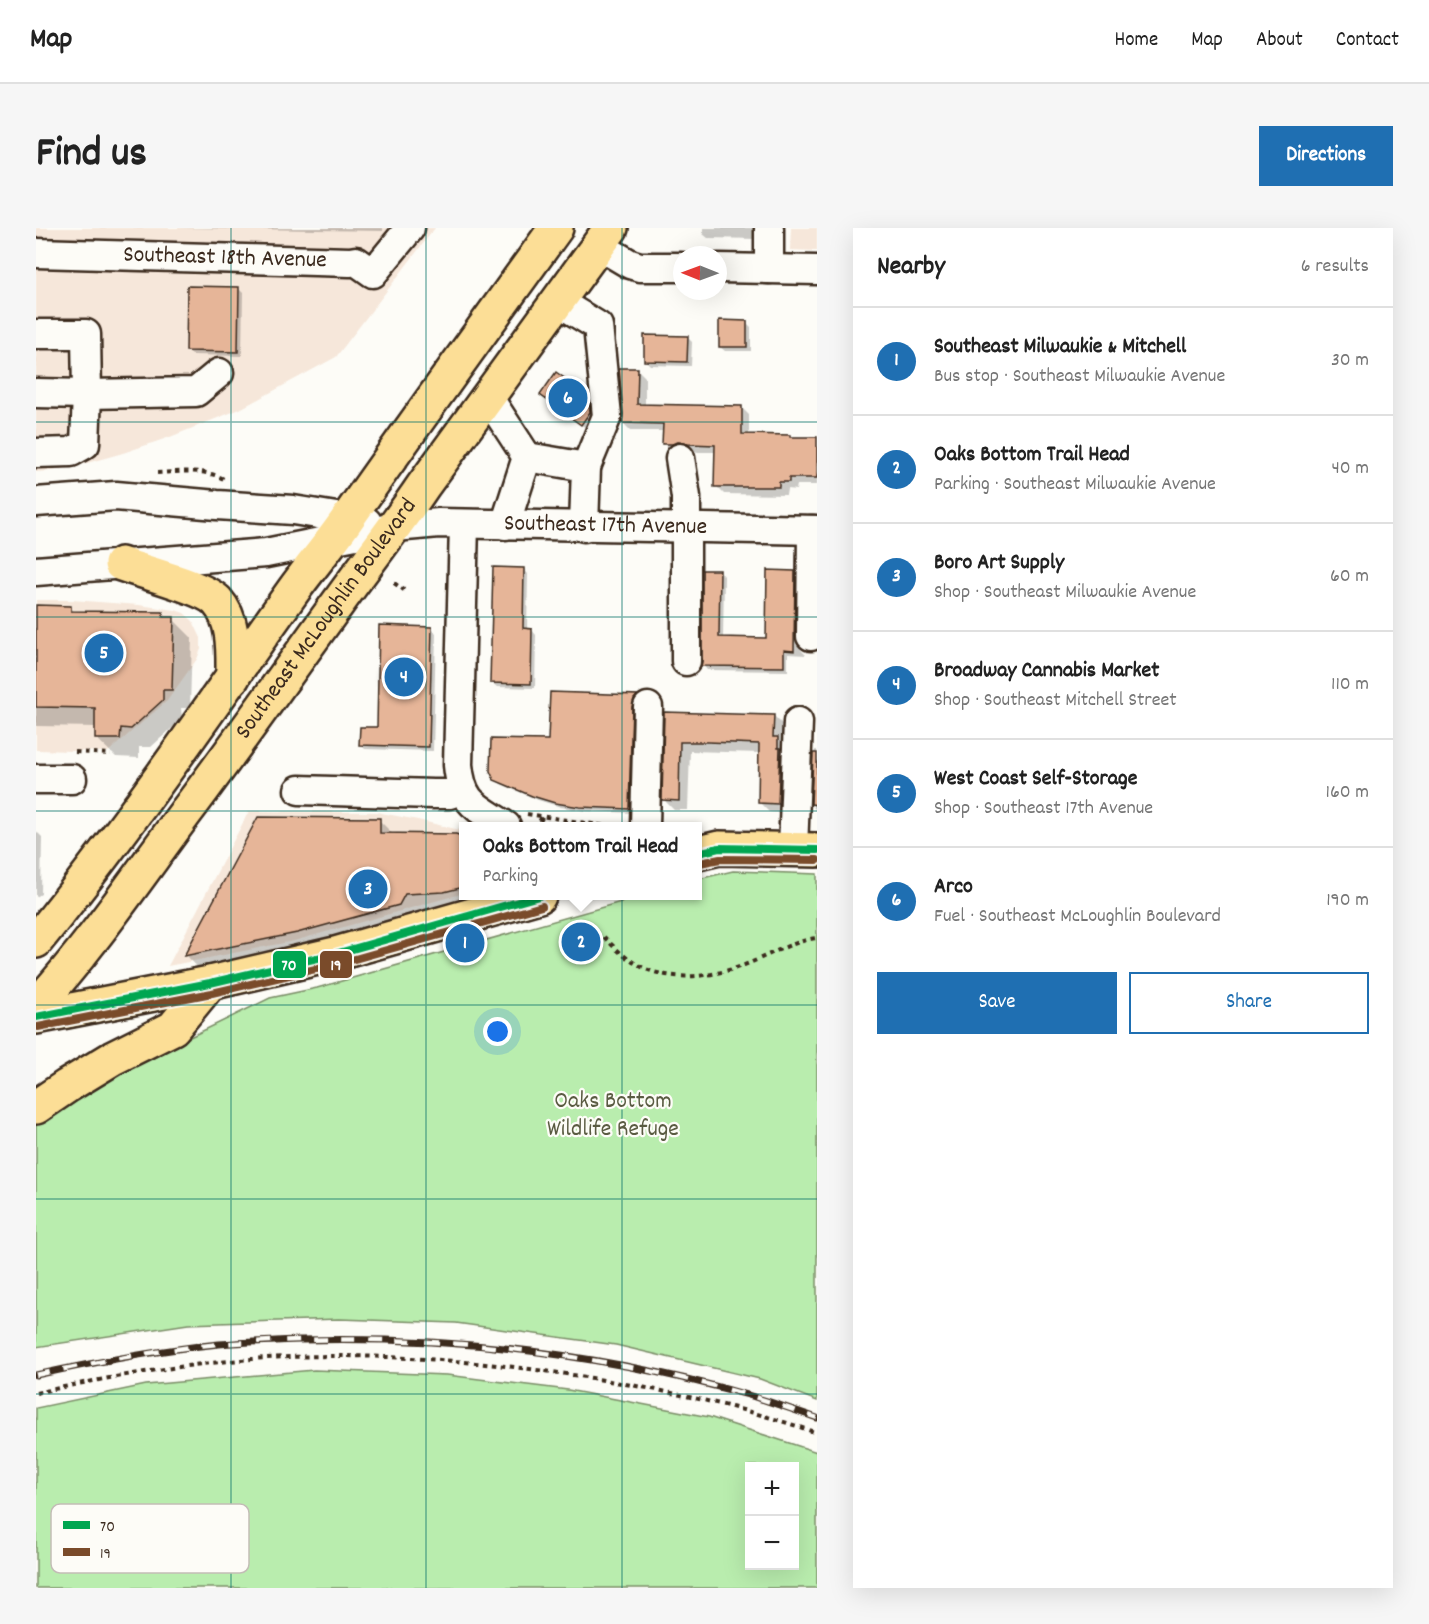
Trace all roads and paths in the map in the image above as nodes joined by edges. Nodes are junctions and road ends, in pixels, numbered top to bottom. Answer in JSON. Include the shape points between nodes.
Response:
{"nodes":[{"id":1,"x":410,"y":228,"type":"edge"},
{"id":2,"x":556,"y":228,"type":"edge"},
{"id":3,"x":769,"y":228,"type":"edge"},
{"id":4,"x":604,"y":237,"type":"edge"},
{"id":5,"x":36,"y":253,"type":"edge"},
{"id":6,"x":673,"y":267,"type":"edge"},
{"id":7,"x":727,"y":268,"type":"edge"},
{"id":8,"x":770,"y":269,"type":"junction"},
{"id":9,"x":817,"y":270,"type":"edge"},
{"id":10,"x":557,"y":302,"type":"junction"},
{"id":11,"x":36,"y":334,"type":"edge"},
{"id":12,"x":219,"y":373,"type":"dead end"},
{"id":13,"x":36,"y":393,"type":"edge"},
{"id":14,"x":87,"y":394,"type":"junction"},
{"id":15,"x":488,"y":397,"type":"junction"},
{"id":16,"x":36,"y":453,"type":"edge"},
{"id":17,"x":527,"y":457,"type":"junction"},
{"id":18,"x":680,"y":458,"type":"dead end"},
{"id":19,"x":586,"y":467,"type":"junction"},
{"id":20,"x":36,"y":502,"type":"edge"},
{"id":21,"x":465,"y":524,"type":"junction"},
{"id":22,"x":505,"y":525,"type":"junction"},
{"id":23,"x":584,"y":526,"type":"junction"},
{"id":24,"x":395,"y":527,"type":"junction"},
{"id":25,"x":686,"y":528,"type":"junction"},
{"id":26,"x":340,"y":529,"type":"junction"},
{"id":27,"x":814,"y":530,"type":"edge"},
{"id":28,"x":121,"y":564,"type":"junction"},
{"id":29,"x":36,"y":571,"type":"edge"},
{"id":30,"x":394,"y":583,"type":"dead end"},
{"id":31,"x":404,"y":590,"type":"dead end"},
{"id":32,"x":811,"y":636,"type":"dead end"},
{"id":33,"x":686,"y":661,"type":"dead end"},
{"id":34,"x":233,"y":677,"type":"junction"},
{"id":35,"x":648,"y":707,"type":"dead end"},
{"id":36,"x":798,"y":722,"type":"dead end"},
{"id":37,"x":36,"y":778,"type":"edge"},
{"id":38,"x":72,"y":779,"type":"dead end"},
{"id":39,"x":299,"y":790,"type":"dead end"},
{"id":40,"x":462,"y":790,"type":"junction"},
{"id":41,"x":570,"y":821,"type":"joint"},
{"id":42,"x":500,"y":822,"type":"edge"},
{"id":43,"x":545,"y":822,"type":"edge"},
{"id":44,"x":577,"y":822,"type":"edge"},
{"id":45,"x":645,"y":822,"type":"edge"},
{"id":46,"x":805,"y":849,"type":"edge"},
{"id":47,"x":702,"y":852,"type":"edge"},
{"id":48,"x":525,"y":900,"type":"edge"},
{"id":49,"x":604,"y":937,"type":"dead end"},
{"id":50,"x":817,"y":938,"type":"edge"},
{"id":51,"x":36,"y":941,"type":"edge"},
{"id":52,"x":210,"y":983,"type":"junction"},
{"id":53,"x":36,"y":1006,"type":"edge"},
{"id":54,"x":36,"y":1017,"type":"edge"},
{"id":55,"x":36,"y":1107,"type":"edge"},
{"id":56,"x":36,"y":1394,"type":"edge"},
{"id":57,"x":817,"y":1433,"type":"edge"}],
"edges":[{"from":1,"to":5,"type":"street","name":"Southeast 18th Avenue","via":[[373,273],[356,261]]},
{"from":2,"to":26,"type":"main road","name":"Southeast McLoughlin Boulevard"},
{"from":3,"to":8,"type":"street"},
{"from":4,"to":6,"type":"street","via":[[630,264]]},
{"from":4,"to":10,"type":"main road","name":"Southeast McLoughlin Boulevard"},
{"from":7,"to":8,"type":"street"},
{"from":8,"to":9,"type":"street"},
{"from":10,"to":15,"type":"main road","name":"Southeast McLoughlin Boulevard"},
{"from":10,"to":19,"type":"street","via":[[598,326],[606,416]]},
{"from":11,"to":14,"type":"street","via":[[86,334]]},
{"from":12,"to":14,"type":"street","via":[[196,392]]},
{"from":13,"to":14,"type":"street"},
{"from":14,"to":16,"type":"street","via":[[85,444],[72,453]]},
{"from":15,"to":17,"type":"street"},
{"from":15,"to":24,"type":"main road","name":"Southeast McLoughlin Boulevard"},
{"from":17,"to":19,"type":"street"},
{"from":17,"to":22,"type":"street"},
{"from":18,"to":25,"type":"street"},
{"from":19,"to":23,"type":"street"},
{"from":20,"to":26,"type":"street","name":"Southeast 17th Avenue","via":[[116,496],[293,510]]},
{"from":21,"to":22,"type":"street","name":"Southeast 17th Avenue"},
{"from":21,"to":24,"type":"street","name":"Southeast 17th Avenue"},
{"from":21,"to":40,"type":"street","via":[[458,765]]},
{"from":22,"to":23,"type":"street","name":"Southeast 17th Avenue"},
{"from":23,"to":25,"type":"street","name":"Southeast 17th Avenue"},
{"from":24,"to":26,"type":"street","name":"Southeast 17th Avenue"},
{"from":24,"to":53,"type":"main road","name":"Southeast McLoughlin Boulevard","via":[[123,897]]},
{"from":25,"to":27,"type":"street","name":"Southeast 17th Avenue"},
{"from":25,"to":33,"type":"street"},
{"from":26,"to":28,"type":"street","name":"Southeast 17th Avenue","via":[[266,553]]},
{"from":26,"to":34,"type":"main road","name":"Southeast McLoughlin Boulevard"},
{"from":27,"to":32,"type":"street"},
{"from":28,"to":29,"type":"street","name":"Southeast 17th Avenue"},
{"from":28,"to":34,"type":"main road","via":[[204,592],[216,601],[226,616],[233,639]]},
{"from":30,"to":31,"type":"path"},
{"from":34,"to":51,"type":"main road","name":"Southeast McLoughlin Boulevard","via":[[81,886]]},
{"from":35,"to":45,"type":"street"},
{"from":36,"to":46,"type":"street"},
{"from":37,"to":38,"type":"street"},
{"from":39,"to":40,"type":"street","via":[[433,794]]},
{"from":40,"to":42,"type":"street","via":[[468,801]]},
{"from":41,"to":43,"type":"path","via":[[535,816]]},
{"from":41,"to":44,"type":"path"},
{"from":46,"to":47,"type":"main road","via":[[719,848]]},
{"from":48,"to":52,"type":"main road","via":[[334,954]]},
{"from":49,"to":50,"type":"path","via":[[642,968],[694,976],[731,970]]},
{"from":52,"to":54,"type":"main road"},
{"from":52,"to":55,"type":"main road","via":[[173,1028],[112,1058]]},
{"from":56,"to":57,"type":"path","via":[[202,1364],[316,1357],[395,1358],[535,1369],[617,1383],[736,1409]]}]}
